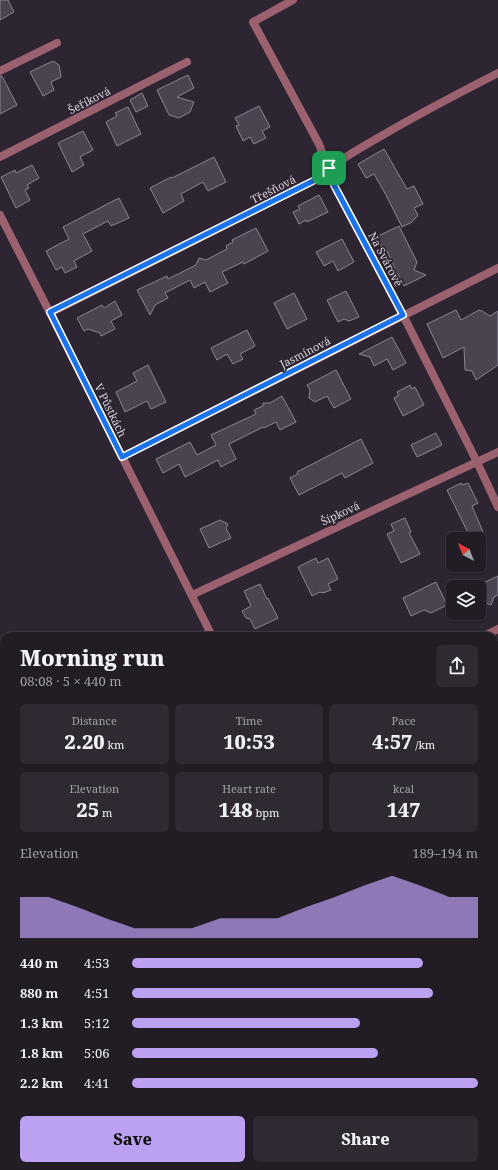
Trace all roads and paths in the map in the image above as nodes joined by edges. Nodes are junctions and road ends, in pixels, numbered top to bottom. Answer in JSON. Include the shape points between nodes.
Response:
{"nodes":[{"id":1,"x":293,"y":0,"type":"edge"},
{"id":2,"x":57,"y":43,"type":"dead end"},
{"id":3,"x":188,"y":62,"type":"dead end"},
{"id":4,"x":0,"y":71,"type":"edge"},
{"id":5,"x":498,"y":72,"type":"edge"},
{"id":6,"x":0,"y":157,"type":"edge"},
{"id":7,"x":329,"y":168,"type":"junction"},
{"id":8,"x":0,"y":215,"type":"edge"},
{"id":9,"x":498,"y":268,"type":"edge"},
{"id":10,"x":50,"y":312,"type":"junction"},
{"id":11,"x":403,"y":315,"type":"junction"},
{"id":12,"x":498,"y":452,"type":"edge"},
{"id":13,"x":122,"y":457,"type":"junction"},
{"id":14,"x":477,"y":462,"type":"junction"},
{"id":15,"x":498,"y":507,"type":"edge"},
{"id":16,"x":192,"y":595,"type":"junction"},
{"id":17,"x":210,"y":632,"type":"edge"}],
"edges":[{"from":1,"to":7,"type":"street","name":"Na Svárově","via":[[254,22],[319,144]]},
{"from":2,"to":4,"type":"street"},
{"from":3,"to":6,"type":"street","name":"Šeříková"},
{"from":5,"to":7,"type":"street","name":"Třešňová","via":[[426,109]]},
{"from":7,"to":10,"type":"street","name":"Třešňová","via":[[317,179]]},
{"from":7,"to":11,"type":"street","name":"Na Svárově","via":[[334,185]]},
{"from":8,"to":10,"type":"street","name":"V Půstkách"},
{"from":9,"to":11,"type":"street","name":"Jasmínová"},
{"from":10,"to":13,"type":"street","name":"V Půstkách"},
{"from":11,"to":13,"type":"street","name":"Jasmínová"},
{"from":11,"to":14,"type":"street","name":"Na Svárově"},
{"from":12,"to":14,"type":"street","name":"Šípková"},
{"from":13,"to":16,"type":"street","name":"V Půstkách"},
{"from":14,"to":15,"type":"street","name":"Na Svárově"},
{"from":14,"to":16,"type":"street","name":"Šípková"},
{"from":16,"to":17,"type":"street","name":"V Půstkách"}]}
